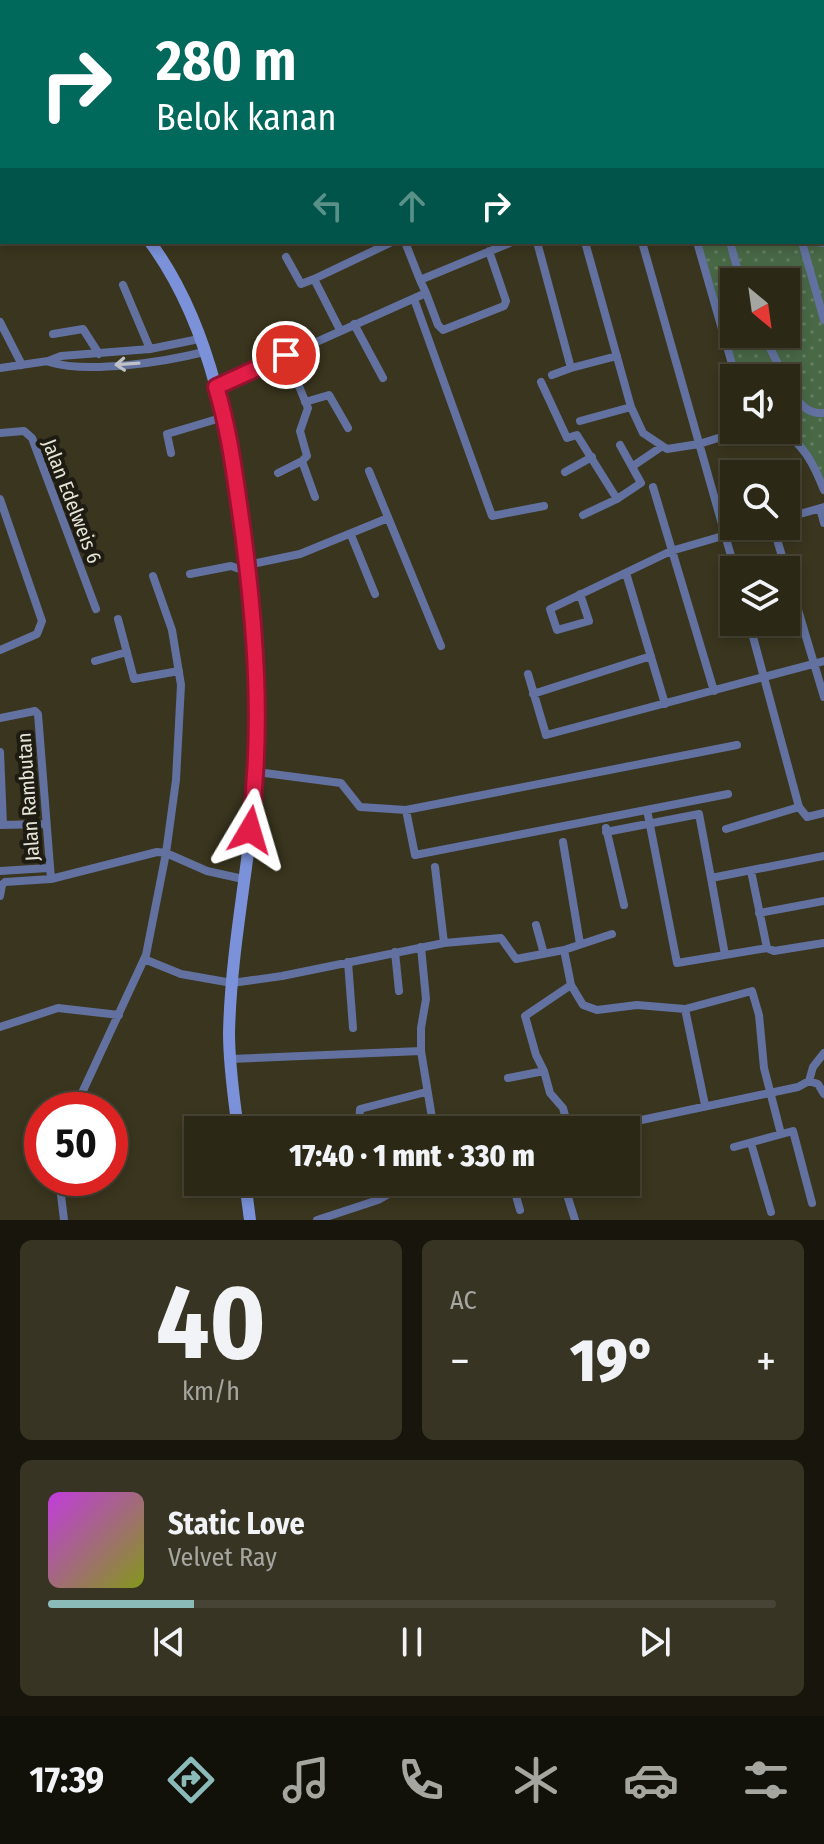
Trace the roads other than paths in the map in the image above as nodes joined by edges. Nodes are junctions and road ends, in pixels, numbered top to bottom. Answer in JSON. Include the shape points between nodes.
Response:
{"nodes":[{"id":1,"x":152,"y":244,"type":"edge"},
{"id":2,"x":388,"y":244,"type":"edge"},
{"id":3,"x":406,"y":244,"type":"edge"},
{"id":4,"x":507,"y":244,"type":"edge"},
{"id":5,"x":538,"y":244,"type":"edge"},
{"id":6,"x":586,"y":244,"type":"edge"},
{"id":7,"x":643,"y":244,"type":"edge"},
{"id":8,"x":698,"y":244,"type":"edge"},
{"id":9,"x":731,"y":244,"type":"edge"},
{"id":10,"x":803,"y":244,"type":"edge"},
{"id":11,"x":489,"y":251,"type":"junction"},
{"id":12,"x":286,"y":257,"type":"dead end"},
{"id":13,"x":737,"y":268,"type":"edge"},
{"id":14,"x":314,"y":279,"type":"junction"},
{"id":15,"x":420,"y":280,"type":"junction"},
{"id":16,"x":123,"y":285,"type":"dead end"},
{"id":17,"x":426,"y":293,"type":"junction"},
{"id":18,"x":414,"y":299,"type":"junction"},
{"id":19,"x":824,"y":320,"type":"edge"},
{"id":20,"x":0,"y":322,"type":"edge"},
{"id":21,"x":354,"y":324,"type":"junction"},
{"id":22,"x":340,"y":330,"type":"junction"},
{"id":23,"x":53,"y":334,"type":"dead end"},
{"id":24,"x":199,"y":339,"type":"junction"},
{"id":25,"x":150,"y":349,"type":"junction"},
{"id":26,"x":204,"y":352,"type":"junction"},
{"id":27,"x":99,"y":354,"type":"junction"},
{"id":28,"x":286,"y":355,"type":"junction"},
{"id":29,"x":617,"y":356,"type":"junction"},
{"id":30,"x":48,"y":361,"type":"junction"},
{"id":31,"x":732,"y":364,"type":"edge"},
{"id":32,"x":22,"y":365,"type":"junction"},
{"id":33,"x":0,"y":368,"type":"edge"},
{"id":34,"x":571,"y":368,"type":"junction"},
{"id":35,"x":552,"y":375,"type":"dead end"},
{"id":36,"x":383,"y":378,"type":"dead end"},
{"id":37,"x":541,"y":382,"type":"dead end"},
{"id":38,"x":216,"y":387,"type":"junction"},
{"id":39,"x":305,"y":402,"type":"junction"},
{"id":40,"x":800,"y":402,"type":"edge"},
{"id":41,"x":631,"y":407,"type":"junction"},
{"id":42,"x":824,"y":413,"type":"edge"},
{"id":43,"x":225,"y":416,"type":"junction"},
{"id":44,"x":580,"y":421,"type":"dead end"},
{"id":45,"x":348,"y":428,"type":"dead end"},
{"id":46,"x":0,"y":433,"type":"edge"},
{"id":47,"x":720,"y":437,"type":"edge"},
{"id":48,"x":699,"y":444,"type":"junction"},
{"id":49,"x":798,"y":444,"type":"edge"},
{"id":50,"x":620,"y":445,"type":"dead end"},
{"id":51,"x":661,"y":447,"type":"junction"},
{"id":52,"x":171,"y":453,"type":"dead end"},
{"id":53,"x":592,"y":457,"type":"junction"},
{"id":54,"x":302,"y":461,"type":"junction"},
{"id":55,"x":633,"y":466,"type":"junction"},
{"id":56,"x":369,"y":471,"type":"dead end"},
{"id":57,"x":565,"y":472,"type":"dead end"},
{"id":58,"x":278,"y":473,"type":"dead end"},
{"id":59,"x":653,"y":487,"type":"dead end"},
{"id":60,"x":824,"y":490,"type":"edge"},
{"id":61,"x":315,"y":497,"type":"dead end"},
{"id":62,"x":0,"y":499,"type":"edge"},
{"id":63,"x":617,"y":499,"type":"junction"},
{"id":64,"x":544,"y":506,"type":"dead end"},
{"id":65,"x":822,"y":508,"type":"edge"},
{"id":66,"x":800,"y":514,"type":"edge"},
{"id":67,"x":583,"y":515,"type":"dead end"},
{"id":68,"x":388,"y":518,"type":"junction"},
{"id":69,"x":720,"y":518,"type":"edge"},
{"id":70,"x":824,"y":523,"type":"edge"},
{"id":71,"x":351,"y":535,"type":"junction"},
{"id":72,"x":720,"y":536,"type":"edge"},
{"id":73,"x":778,"y":540,"type":"edge"},
{"id":74,"x":671,"y":551,"type":"junction"},
{"id":75,"x":248,"y":569,"type":"junction"},
{"id":76,"x":626,"y":573,"type":"junction"},
{"id":77,"x":190,"y":574,"type":"dead end"},
{"id":78,"x":153,"y":576,"type":"dead end"},
{"id":79,"x":375,"y":594,"type":"dead end"},
{"id":80,"x":580,"y":594,"type":"junction"},
{"id":81,"x":96,"y":609,"type":"dead end"},
{"id":82,"x":118,"y":619,"type":"dead end"},
{"id":83,"x":753,"y":636,"type":"edge"},
{"id":84,"x":441,"y":646,"type":"dead end"},
{"id":85,"x":0,"y":650,"type":"edge"},
{"id":86,"x":127,"y":652,"type":"junction"},
{"id":87,"x":651,"y":656,"type":"junction"},
{"id":88,"x":95,"y":661,"type":"dead end"},
{"id":89,"x":819,"y":662,"type":"edge"},
{"id":90,"x":179,"y":671,"type":"junction"},
{"id":91,"x":528,"y":674,"type":"dead end"},
{"id":92,"x":763,"y":677,"type":"junction"},
{"id":93,"x":714,"y":691,"type":"junction"},
{"id":94,"x":533,"y":694,"type":"junction"},
{"id":95,"x":824,"y":697,"type":"edge"},
{"id":96,"x":665,"y":704,"type":"junction"},
{"id":97,"x":0,"y":718,"type":"edge"},
{"id":98,"x":737,"y":745,"type":"dead end"},
{"id":99,"x":0,"y":752,"type":"edge"},
{"id":100,"x":257,"y":772,"type":"junction"},
{"id":101,"x":728,"y":794,"type":"dead end"},
{"id":102,"x":799,"y":807,"type":"junction"},
{"id":103,"x":406,"y":810,"type":"junction"},
{"id":104,"x":647,"y":810,"type":"junction"},
{"id":105,"x":824,"y":813,"type":"edge"},
{"id":106,"x":603,"y":819,"type":"junction"},
{"id":107,"x":45,"y":824,"type":"junction"},
{"id":108,"x":650,"y":824,"type":"junction"},
{"id":109,"x":1,"y":825,"type":"edge"},
{"id":110,"x":726,"y":829,"type":"dead end"},
{"id":111,"x":606,"y":832,"type":"junction"},
{"id":112,"x":563,"y":842,"type":"dead end"},
{"id":113,"x":166,"y":853,"type":"junction"},
{"id":114,"x":824,"y":856,"type":"edge"},
{"id":115,"x":435,"y":867,"type":"dead end"},
{"id":116,"x":48,"y":868,"type":"junction"},
{"id":117,"x":0,"y":871,"type":"edge"},
{"id":118,"x":751,"y":871,"type":"junction"},
{"id":119,"x":711,"y":878,"type":"junction"},
{"id":120,"x":51,"y":879,"type":"junction"},
{"id":121,"x":243,"y":879,"type":"junction"},
{"id":122,"x":0,"y":896,"type":"edge"},
{"id":123,"x":824,"y":901,"type":"edge"},
{"id":124,"x":624,"y":905,"type":"dead end"},
{"id":125,"x":759,"y":913,"type":"junction"},
{"id":126,"x":536,"y":925,"type":"dead end"},
{"id":127,"x":612,"y":934,"type":"dead end"},
{"id":128,"x":444,"y":943,"type":"junction"},
{"id":129,"x":824,"y":943,"type":"edge"},
{"id":130,"x":580,"y":944,"type":"junction"},
{"id":131,"x":421,"y":947,"type":"junction"},
{"id":132,"x":767,"y":948,"type":"junction"},
{"id":133,"x":564,"y":950,"type":"junction"},
{"id":134,"x":395,"y":952,"type":"junction"},
{"id":135,"x":544,"y":954,"type":"junction"},
{"id":136,"x":725,"y":955,"type":"junction"},
{"id":137,"x":144,"y":959,"type":"junction"},
{"id":138,"x":348,"y":962,"type":"junction"},
{"id":139,"x":232,"y":983,"type":"junction"},
{"id":140,"x":571,"y":985,"type":"junction"},
{"id":141,"x":399,"y":991,"type":"dead end"},
{"id":142,"x":685,"y":1009,"type":"junction"},
{"id":143,"x":119,"y":1015,"type":"junction"},
{"id":144,"x":0,"y":1027,"type":"edge"},
{"id":145,"x":353,"y":1028,"type":"dead end"},
{"id":146,"x":421,"y":1051,"type":"junction"},
{"id":147,"x":824,"y":1053,"type":"edge"},
{"id":148,"x":230,"y":1059,"type":"junction"},
{"id":149,"x":544,"y":1071,"type":"junction"},
{"id":150,"x":508,"y":1078,"type":"dead end"},
{"id":151,"x":809,"y":1081,"type":"junction"},
{"id":152,"x":83,"y":1092,"type":"edge"},
{"id":153,"x":426,"y":1092,"type":"junction"},
{"id":154,"x":769,"y":1092,"type":"junction"},
{"id":155,"x":824,"y":1094,"type":"edge"},
{"id":156,"x":705,"y":1105,"type":"junction"},
{"id":157,"x":236,"y":1116,"type":"edge"},
{"id":158,"x":360,"y":1116,"type":"edge"},
{"id":159,"x":431,"y":1116,"type":"edge"},
{"id":160,"x":565,"y":1116,"type":"edge"},
{"id":161,"x":640,"y":1120,"type":"edge"},
{"id":162,"x":781,"y":1134,"type":"junction"},
{"id":163,"x":751,"y":1143,"type":"junction"},
{"id":164,"x":734,"y":1147,"type":"dead end"},
{"id":165,"x":61,"y":1196,"type":"edge"},
{"id":166,"x":247,"y":1196,"type":"edge"},
{"id":167,"x":386,"y":1196,"type":"edge"},
{"id":168,"x":516,"y":1196,"type":"edge"},
{"id":169,"x":567,"y":1196,"type":"edge"},
{"id":170,"x":812,"y":1203,"type":"dead end"},
{"id":171,"x":356,"y":1209,"type":"junction"},
{"id":172,"x":520,"y":1210,"type":"dead end"},
{"id":173,"x":771,"y":1212,"type":"dead end"},
{"id":174,"x":64,"y":1220,"type":"edge"},
{"id":175,"x":250,"y":1220,"type":"edge"},
{"id":176,"x":317,"y":1220,"type":"edge"},
{"id":177,"x":359,"y":1220,"type":"edge"},
{"id":178,"x":575,"y":1220,"type":"edge"}],
"edges":[{"from":1,"to":24,"type":"main road","via":[[178,286]]},
{"from":2,"to":14,"type":"street"},
{"from":3,"to":15,"type":"street"},
{"from":4,"to":11,"type":"street"},
{"from":5,"to":34,"type":"street"},
{"from":6,"to":29,"type":"street"},
{"from":7,"to":48,"type":"street"},
{"from":8,"to":31,"type":"street"},
{"from":9,"to":13,"type":"street"},
{"from":10,"to":19,"type":"street"},
{"from":11,"to":15,"type":"street"},
{"from":11,"to":17,"type":"street","via":[[504,306],[443,330]]},
{"from":12,"to":14,"type":"street","via":[[301,284]]},
{"from":14,"to":22,"type":"street"},
{"from":15,"to":17,"type":"street"},
{"from":16,"to":25,"type":"street"},
{"from":17,"to":18,"type":"street"},
{"from":18,"to":21,"type":"street"},
{"from":18,"to":64,"type":"street","via":[[492,516]]},
{"from":20,"to":32,"type":"street"},
{"from":21,"to":22,"type":"street"},
{"from":21,"to":36,"type":"street"},
{"from":22,"to":28,"type":"street"},
{"from":23,"to":27,"type":"street","via":[[82,328]]},
{"from":24,"to":25,"type":"street"},
{"from":24,"to":26,"type":"main road"},
{"from":25,"to":27,"type":"street"},
{"from":26,"to":30,"type":"street","one_way":true,"via":[[69,368]]},
{"from":26,"to":38,"type":"main road"},
{"from":27,"to":30,"type":"street"},
{"from":28,"to":38,"type":"street"},
{"from":28,"to":39,"type":"street"},
{"from":29,"to":34,"type":"street"},
{"from":29,"to":41,"type":"street"},
{"from":30,"to":32,"type":"street"},
{"from":32,"to":33,"type":"street"},
{"from":34,"to":35,"type":"street"},
{"from":37,"to":53,"type":"street","via":[[567,438],[577,435]]},
{"from":38,"to":43,"type":"main road"},
{"from":39,"to":45,"type":"street","via":[[329,395]]},
{"from":39,"to":54,"type":"street","via":[[300,436],[307,456]]},
{"from":40,"to":42,"type":"street","via":[[813,414]]},
{"from":41,"to":44,"type":"street"},
{"from":41,"to":51,"type":"street","via":[[640,429]]},
{"from":43,"to":52,"type":"street","via":[[167,434]]},
{"from":43,"to":75,"type":"main road"},
{"from":46,"to":81,"type":"street","name":"Jalan Edelweis 6","via":[[24,431],[32,438]]},
{"from":47,"to":48,"type":"street"},
{"from":48,"to":51,"type":"street"},
{"from":48,"to":69,"type":"street"},
{"from":49,"to":60,"type":"street"},
{"from":50,"to":55,"type":"street"},
{"from":51,"to":55,"type":"street"},
{"from":53,"to":57,"type":"street"},
{"from":53,"to":63,"type":"street"},
{"from":54,"to":58,"type":"street"},
{"from":54,"to":61,"type":"street"},
{"from":55,"to":63,"type":"street","via":[[641,483]]},
{"from":56,"to":68,"type":"street"},
{"from":59,"to":74,"type":"street"},
{"from":62,"to":85,"type":"street","via":[[42,621],[37,634]]},
{"from":63,"to":67,"type":"street"},
{"from":65,"to":66,"type":"street"},
{"from":65,"to":70,"type":"street"},
{"from":68,"to":71,"type":"street"},
{"from":68,"to":84,"type":"street"},
{"from":71,"to":75,"type":"street"},
{"from":71,"to":79,"type":"street"},
{"from":72,"to":74,"type":"street"},
{"from":73,"to":89,"type":"street"},
{"from":74,"to":76,"type":"street"},
{"from":74,"to":93,"type":"street"},
{"from":75,"to":77,"type":"street","via":[[231,566]]},
{"from":75,"to":100,"type":"main road","via":[[258,685]]},
{"from":76,"to":80,"type":"street"},
{"from":76,"to":87,"type":"street"},
{"from":78,"to":90,"type":"street","via":[[172,630]]},
{"from":80,"to":80,"type":"street","via":[[550,609],[557,630],[589,621]]},
{"from":82,"to":86,"type":"street"},
{"from":83,"to":92,"type":"street"},
{"from":86,"to":88,"type":"street"},
{"from":86,"to":90,"type":"street","via":[[134,679]]},
{"from":87,"to":94,"type":"street"},
{"from":87,"to":96,"type":"street"},
{"from":89,"to":92,"type":"street"},
{"from":89,"to":95,"type":"street"},
{"from":90,"to":113,"type":"street","via":[[176,780]]},
{"from":91,"to":94,"type":"street"},
{"from":92,"to":93,"type":"street"},
{"from":92,"to":102,"type":"street"},
{"from":93,"to":96,"type":"street"},
{"from":94,"to":96,"type":"street","via":[[546,735]]},
{"from":97,"to":107,"type":"street","name":"Jalan Rambutan","via":[[38,713]]},
{"from":98,"to":103,"type":"street"},
{"from":99,"to":109,"type":"street"},
{"from":100,"to":103,"type":"street","via":[[341,783],[360,807]]},
{"from":100,"to":121,"type":"main road"},
{"from":101,"to":104,"type":"street"},
{"from":102,"to":105,"type":"street","via":[[807,817]]},
{"from":102,"to":110,"type":"street"},
{"from":103,"to":106,"type":"street","via":[[415,855]]},
{"from":104,"to":106,"type":"street"},
{"from":104,"to":108,"type":"street"},
{"from":106,"to":111,"type":"street"},
{"from":107,"to":109,"type":"street"},
{"from":107,"to":116,"type":"street","name":"Jalan Rambutan"},
{"from":108,"to":111,"type":"street"},
{"from":108,"to":119,"type":"street","via":[[699,814]]},
{"from":108,"to":136,"type":"street","via":[[677,963]]},
{"from":111,"to":124,"type":"street"},
{"from":112,"to":130,"type":"street"},
{"from":113,"to":120,"type":"street"},
{"from":113,"to":121,"type":"street"},
{"from":113,"to":137,"type":"street"},
{"from":114,"to":118,"type":"street"},
{"from":115,"to":128,"type":"street"},
{"from":116,"to":117,"type":"street"},
{"from":116,"to":120,"type":"street","name":"Jalan Rambutan"},
{"from":118,"to":119,"type":"street"},
{"from":118,"to":125,"type":"street"},
{"from":119,"to":136,"type":"street"},
{"from":120,"to":122,"type":"street","via":[[5,882]]},
{"from":121,"to":139,"type":"main road"},
{"from":123,"to":125,"type":"street"},
{"from":125,"to":132,"type":"street"},
{"from":126,"to":135,"type":"street"},
{"from":127,"to":130,"type":"street"},
{"from":128,"to":131,"type":"street"},
{"from":128,"to":135,"type":"street","via":[[501,938],[516,959]]},
{"from":129,"to":132,"type":"street"},
{"from":130,"to":133,"type":"street"},
{"from":131,"to":134,"type":"street"},
{"from":131,"to":146,"type":"street","via":[[426,999]]},
{"from":132,"to":136,"type":"street"},
{"from":133,"to":135,"type":"street"},
{"from":133,"to":140,"type":"street"},
{"from":134,"to":138,"type":"street"},
{"from":134,"to":141,"type":"street"},
{"from":137,"to":139,"type":"street","via":[[181,974]]},
{"from":137,"to":143,"type":"street"},
{"from":138,"to":139,"type":"street"},
{"from":138,"to":145,"type":"street"},
{"from":139,"to":148,"type":"main road"},
{"from":140,"to":142,"type":"street","via":[[588,1008]]},
{"from":140,"to":149,"type":"street","via":[[525,1016]]},
{"from":142,"to":154,"type":"street","via":[[752,991]]},
{"from":142,"to":156,"type":"street"},
{"from":143,"to":144,"type":"street","via":[[58,1008]]},
{"from":143,"to":152,"type":"street"},
{"from":146,"to":148,"type":"street"},
{"from":146,"to":153,"type":"street"},
{"from":147,"to":151,"type":"street"},
{"from":148,"to":157,"type":"main road"},
{"from":149,"to":150,"type":"street"},
{"from":149,"to":160,"type":"street"},
{"from":151,"to":154,"type":"street"},
{"from":151,"to":155,"type":"street"},
{"from":153,"to":158,"type":"street","via":[[360,1109]]},
{"from":153,"to":159,"type":"street"},
{"from":154,"to":156,"type":"street"},
{"from":154,"to":162,"type":"street"},
{"from":156,"to":161,"type":"street"},
{"from":162,"to":163,"type":"street"},
{"from":162,"to":170,"type":"street","via":[[793,1131]]},
{"from":163,"to":164,"type":"street"},
{"from":163,"to":173,"type":"street"},
{"from":165,"to":174,"type":"street"},
{"from":166,"to":175,"type":"main road"},
{"from":167,"to":171,"type":"street"},
{"from":168,"to":172,"type":"street"},
{"from":169,"to":178,"type":"street"},
{"from":171,"to":176,"type":"street"},
{"from":171,"to":177,"type":"street"}]}
